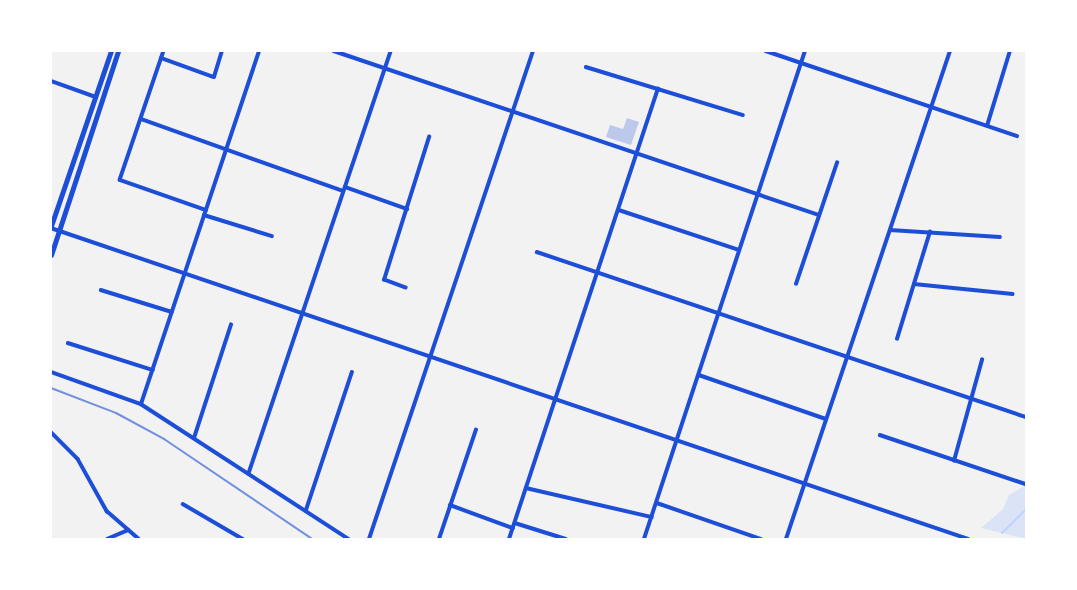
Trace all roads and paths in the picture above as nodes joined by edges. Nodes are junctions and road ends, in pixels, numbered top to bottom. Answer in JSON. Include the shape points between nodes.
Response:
{"nodes":[{"id":1,"x":111,"y":51,"type":"edge"},
{"id":2,"x":118,"y":51,"type":"edge"},
{"id":3,"x":164,"y":51,"type":"edge"},
{"id":4,"x":222,"y":51,"type":"edge"},
{"id":5,"x":259,"y":51,"type":"edge"},
{"id":6,"x":334,"y":51,"type":"edge"},
{"id":7,"x":391,"y":51,"type":"edge"},
{"id":8,"x":533,"y":51,"type":"edge"},
{"id":9,"x":766,"y":51,"type":"edge"},
{"id":10,"x":805,"y":51,"type":"edge"},
{"id":11,"x":950,"y":51,"type":"edge"},
{"id":12,"x":1010,"y":51,"type":"edge"},
{"id":13,"x":161,"y":58,"type":"junction"},
{"id":14,"x":801,"y":63,"type":"junction"},
{"id":15,"x":586,"y":67,"type":"dead end"},
{"id":16,"x":385,"y":69,"type":"junction"},
{"id":17,"x":51,"y":81,"type":"edge"},
{"id":18,"x":658,"y":89,"type":"junction"},
{"id":19,"x":96,"y":97,"type":"junction"},
{"id":20,"x":932,"y":107,"type":"junction"},
{"id":21,"x":513,"y":113,"type":"junction"},
{"id":22,"x":743,"y":114,"type":"dead end"},
{"id":23,"x":141,"y":119,"type":"junction"},
{"id":24,"x":987,"y":126,"type":"junction"},
{"id":25,"x":1017,"y":136,"type":"dead end"},
{"id":26,"x":429,"y":137,"type":"dead end"},
{"id":27,"x":226,"y":149,"type":"junction"},
{"id":28,"x":636,"y":154,"type":"junction"},
{"id":29,"x":837,"y":163,"type":"dead end"},
{"id":30,"x":344,"y":189,"type":"junction"},
{"id":31,"x":757,"y":194,"type":"junction"},
{"id":32,"x":407,"y":209,"type":"junction"},
{"id":33,"x":618,"y":209,"type":"junction"},
{"id":34,"x":205,"y":212,"type":"junction"},
{"id":35,"x":818,"y":215,"type":"junction"},
{"id":36,"x":51,"y":227,"type":"edge"},
{"id":37,"x":890,"y":230,"type":"junction"},
{"id":38,"x":59,"y":231,"type":"junction"},
{"id":39,"x":930,"y":232,"type":"junction"},
{"id":40,"x":272,"y":236,"type":"dead end"},
{"id":41,"x":1000,"y":237,"type":"dead end"},
{"id":42,"x":739,"y":250,"type":"junction"},
{"id":43,"x":537,"y":252,"type":"dead end"},
{"id":44,"x":51,"y":255,"type":"edge"},
{"id":45,"x":597,"y":272,"type":"junction"},
{"id":46,"x":185,"y":274,"type":"junction"},
{"id":47,"x":796,"y":284,"type":"dead end"},
{"id":48,"x":914,"y":284,"type":"junction"},
{"id":49,"x":406,"y":288,"type":"dead end"},
{"id":50,"x":101,"y":290,"type":"dead end"},
{"id":51,"x":1012,"y":294,"type":"dead end"},
{"id":52,"x":720,"y":311,"type":"junction"},
{"id":53,"x":172,"y":312,"type":"junction"},
{"id":54,"x":303,"y":314,"type":"junction"},
{"id":55,"x":231,"y":325,"type":"dead end"},
{"id":56,"x":897,"y":339,"type":"dead end"},
{"id":57,"x":68,"y":343,"type":"dead end"},
{"id":58,"x":428,"y":356,"type":"junction"},
{"id":59,"x":848,"y":356,"type":"junction"},
{"id":60,"x":982,"y":360,"type":"dead end"},
{"id":61,"x":153,"y":370,"type":"junction"},
{"id":62,"x":51,"y":372,"type":"edge"},
{"id":63,"x":352,"y":372,"type":"dead end"},
{"id":64,"x":699,"y":375,"type":"junction"},
{"id":65,"x":971,"y":399,"type":"junction"},
{"id":66,"x":556,"y":400,"type":"junction"},
{"id":67,"x":141,"y":404,"type":"junction"},
{"id":68,"x":1026,"y":417,"type":"edge"},
{"id":69,"x":827,"y":419,"type":"junction"},
{"id":70,"x":476,"y":430,"type":"dead end"},
{"id":71,"x":51,"y":432,"type":"edge"},
{"id":72,"x":880,"y":435,"type":"dead end"},
{"id":73,"x":194,"y":438,"type":"junction"},
{"id":74,"x":678,"y":441,"type":"junction"},
{"id":75,"x":954,"y":461,"type":"junction"},
{"id":76,"x":249,"y":472,"type":"junction"},
{"id":77,"x":806,"y":484,"type":"junction"},
{"id":78,"x":1026,"y":484,"type":"edge"},
{"id":79,"x":526,"y":488,"type":"junction"},
{"id":80,"x":657,"y":503,"type":"junction"},
{"id":81,"x":183,"y":504,"type":"dead end"},
{"id":82,"x":450,"y":505,"type":"junction"},
{"id":83,"x":306,"y":510,"type":"junction"},
{"id":84,"x":652,"y":516,"type":"junction"},
{"id":85,"x":513,"y":525,"type":"junction"},
{"id":86,"x":128,"y":530,"type":"junction"},
{"id":87,"x":955,"y":537,"type":"edge"},
{"id":88,"x":107,"y":539,"type":"edge"},
{"id":89,"x":139,"y":539,"type":"edge"},
{"id":90,"x":243,"y":539,"type":"edge"},
{"id":91,"x":349,"y":539,"type":"edge"},
{"id":92,"x":369,"y":539,"type":"edge"},
{"id":93,"x":439,"y":539,"type":"edge"},
{"id":94,"x":509,"y":539,"type":"edge"},
{"id":95,"x":566,"y":539,"type":"edge"},
{"id":96,"x":644,"y":539,"type":"edge"},
{"id":97,"x":761,"y":539,"type":"edge"},
{"id":98,"x":786,"y":539,"type":"edge"},
{"id":99,"x":968,"y":539,"type":"edge"}],
"edges":[{"from":1,"to":19,"type":"main road"},
{"from":2,"to":38,"type":"main road"},
{"from":3,"to":13,"type":"street"},
{"from":4,"to":13,"type":"street","via":[[214,77]]},
{"from":5,"to":27,"type":"street"},
{"from":6,"to":16,"type":"street"},
{"from":7,"to":16,"type":"street"},
{"from":8,"to":21,"type":"street"},
{"from":9,"to":14,"type":"street"},
{"from":10,"to":14,"type":"street"},
{"from":11,"to":20,"type":"street"},
{"from":12,"to":24,"type":"street"},
{"from":13,"to":23,"type":"street"},
{"from":14,"to":20,"type":"street"},
{"from":14,"to":31,"type":"street"},
{"from":15,"to":18,"type":"street"},
{"from":16,"to":21,"type":"street"},
{"from":16,"to":30,"type":"street"},
{"from":17,"to":19,"type":"street"},
{"from":18,"to":22,"type":"street"},
{"from":18,"to":28,"type":"street"},
{"from":19,"to":36,"type":"main road"},
{"from":20,"to":24,"type":"street"},
{"from":20,"to":37,"type":"street"},
{"from":21,"to":28,"type":"street"},
{"from":21,"to":58,"type":"street"},
{"from":23,"to":27,"type":"street"},
{"from":23,"to":34,"type":"street","via":[[120,180]]},
{"from":24,"to":25,"type":"street"},
{"from":26,"to":32,"type":"street"},
{"from":27,"to":30,"type":"street"},
{"from":27,"to":34,"type":"street"},
{"from":28,"to":31,"type":"street"},
{"from":28,"to":33,"type":"street"},
{"from":29,"to":35,"type":"street"},
{"from":30,"to":32,"type":"street"},
{"from":30,"to":54,"type":"street"},
{"from":31,"to":35,"type":"street"},
{"from":31,"to":42,"type":"street"},
{"from":32,"to":49,"type":"street","via":[[384,280]]},
{"from":33,"to":42,"type":"street"},
{"from":33,"to":45,"type":"street"},
{"from":34,"to":40,"type":"street"},
{"from":34,"to":46,"type":"street"},
{"from":35,"to":47,"type":"street"},
{"from":36,"to":38,"type":"street"},
{"from":37,"to":39,"type":"street"},
{"from":37,"to":59,"type":"street"},
{"from":38,"to":44,"type":"main road"},
{"from":38,"to":46,"type":"street"},
{"from":39,"to":41,"type":"street"},
{"from":39,"to":48,"type":"street"},
{"from":42,"to":52,"type":"street"},
{"from":43,"to":45,"type":"street"},
{"from":45,"to":52,"type":"street"},
{"from":45,"to":66,"type":"street"},
{"from":46,"to":53,"type":"street"},
{"from":46,"to":54,"type":"street"},
{"from":48,"to":51,"type":"street"},
{"from":48,"to":56,"type":"street"},
{"from":50,"to":53,"type":"street"},
{"from":52,"to":59,"type":"street"},
{"from":52,"to":64,"type":"street"},
{"from":53,"to":61,"type":"street"},
{"from":54,"to":58,"type":"street"},
{"from":54,"to":76,"type":"street"},
{"from":55,"to":73,"type":"street"},
{"from":57,"to":61,"type":"street"},
{"from":58,"to":66,"type":"street"},
{"from":58,"to":92,"type":"street"},
{"from":59,"to":65,"type":"street"},
{"from":59,"to":69,"type":"street"},
{"from":60,"to":65,"type":"street"},
{"from":61,"to":67,"type":"street"},
{"from":62,"to":67,"type":"street"},
{"from":63,"to":83,"type":"street"},
{"from":64,"to":69,"type":"street"},
{"from":64,"to":74,"type":"street"},
{"from":65,"to":68,"type":"street"},
{"from":65,"to":75,"type":"street"},
{"from":66,"to":74,"type":"street"},
{"from":66,"to":79,"type":"street"},
{"from":67,"to":73,"type":"street"},
{"from":69,"to":77,"type":"street"},
{"from":70,"to":82,"type":"street"},
{"from":71,"to":86,"type":"street","via":[[78,459],[107,511]]},
{"from":72,"to":75,"type":"street"},
{"from":73,"to":76,"type":"street"},
{"from":74,"to":77,"type":"street"},
{"from":74,"to":80,"type":"street"},
{"from":75,"to":78,"type":"street"},
{"from":76,"to":83,"type":"street"},
{"from":77,"to":87,"type":"street"},
{"from":77,"to":98,"type":"street"},
{"from":79,"to":84,"type":"street"},
{"from":79,"to":85,"type":"street"},
{"from":80,"to":84,"type":"street"},
{"from":80,"to":97,"type":"street"},
{"from":81,"to":90,"type":"street"},
{"from":82,"to":85,"type":"street"},
{"from":82,"to":93,"type":"street"},
{"from":83,"to":91,"type":"street"},
{"from":84,"to":96,"type":"street"},
{"from":85,"to":94,"type":"street"},
{"from":85,"to":95,"type":"street"},
{"from":86,"to":88,"type":"street"},
{"from":86,"to":89,"type":"street"},
{"from":87,"to":99,"type":"street"}]}
